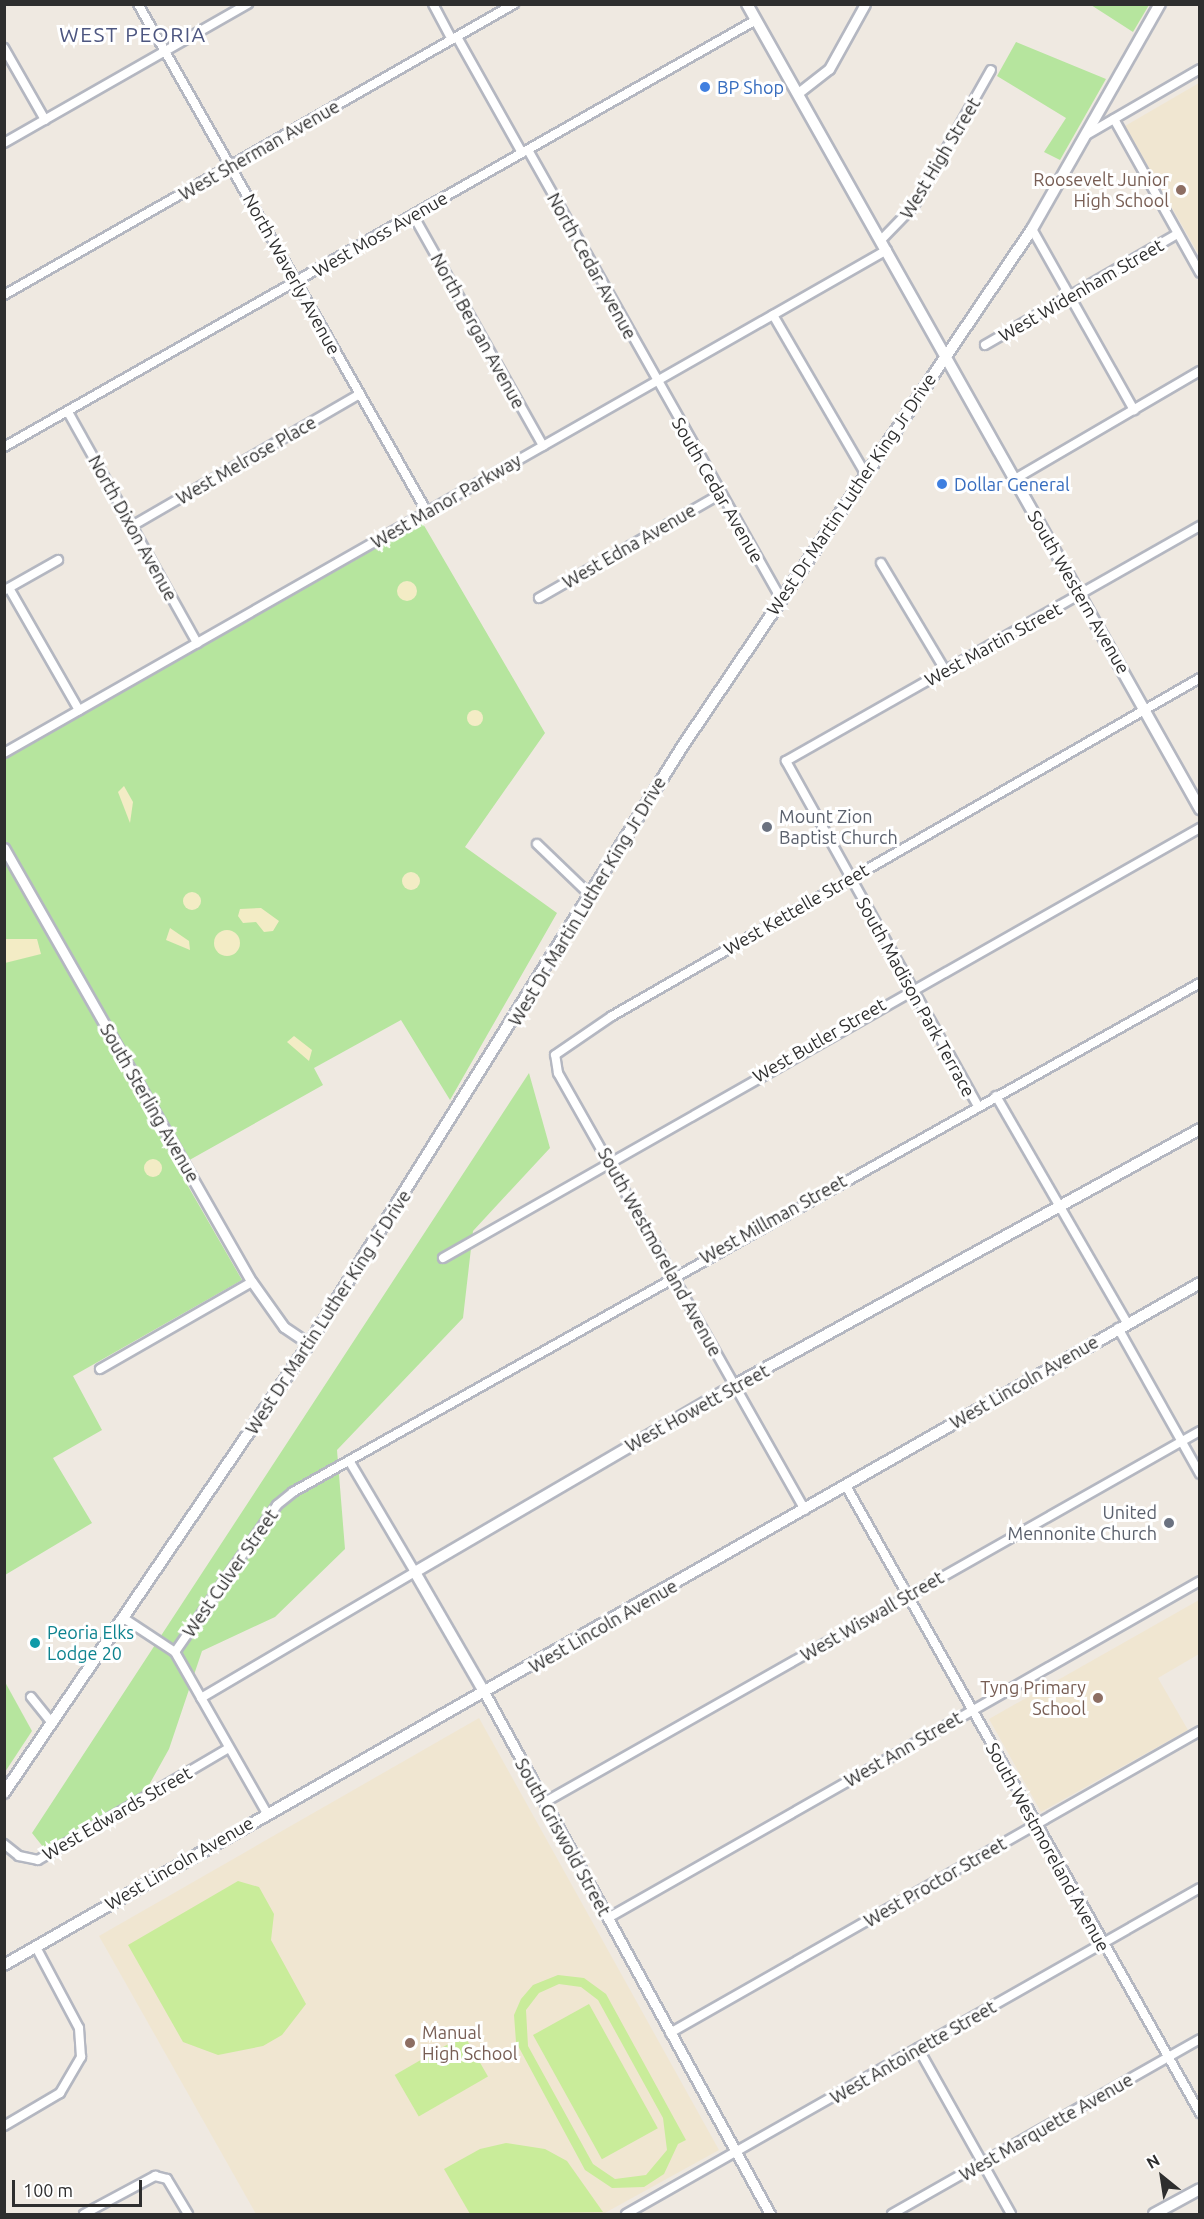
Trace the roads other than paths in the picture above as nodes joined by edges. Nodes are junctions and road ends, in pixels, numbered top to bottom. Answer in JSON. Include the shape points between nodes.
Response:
{"nodes":[{"id":1,"x":138,"y":4,"type":"edge"},
{"id":2,"x":248,"y":4,"type":"edge"},
{"id":3,"x":433,"y":4,"type":"edge"},
{"id":4,"x":514,"y":4,"type":"edge"},
{"id":5,"x":747,"y":4,"type":"edge"},
{"id":6,"x":865,"y":4,"type":"edge"},
{"id":7,"x":1160,"y":4,"type":"edge"},
{"id":8,"x":756,"y":20,"type":"junction"},
{"id":9,"x":455,"y":38,"type":"junction"},
{"id":10,"x":4,"y":48,"type":"edge"},
{"id":11,"x":165,"y":52,"type":"junction"},
{"id":12,"x":1200,"y":69,"type":"edge"},
{"id":13,"x":991,"y":70,"type":"dead end"},
{"id":14,"x":798,"y":93,"type":"junction"},
{"id":15,"x":1114,"y":119,"type":"junction"},
{"id":16,"x":45,"y":120,"type":"junction"},
{"id":17,"x":1088,"y":134,"type":"junction"},
{"id":18,"x":4,"y":143,"type":"edge"},
{"id":19,"x":525,"y":152,"type":"junction"},
{"id":20,"x":231,"y":166,"type":"junction"},
{"id":21,"x":413,"y":215,"type":"junction"},
{"id":22,"x":1032,"y":229,"type":"junction"},
{"id":23,"x":1177,"y":234,"type":"junction"},
{"id":24,"x":881,"y":240,"type":"junction"},
{"id":25,"x":887,"y":250,"type":"junction"},
{"id":26,"x":1200,"y":273,"type":"edge"},
{"id":27,"x":296,"y":282,"type":"junction"},
{"id":28,"x":4,"y":295,"type":"edge"},
{"id":29,"x":1069,"y":295,"type":"junction"},
{"id":30,"x":773,"y":315,"type":"junction"},
{"id":31,"x":985,"y":345,"type":"dead end"},
{"id":32,"x":946,"y":356,"type":"junction"},
{"id":33,"x":1200,"y":371,"type":"edge"},
{"id":34,"x":656,"y":382,"type":"junction"},
{"id":35,"x":360,"y":394,"type":"junction"},
{"id":36,"x":1134,"y":410,"type":"junction"},
{"id":37,"x":68,"y":412,"type":"junction"},
{"id":38,"x":543,"y":446,"type":"junction"},
{"id":39,"x":4,"y":447,"type":"edge"},
{"id":40,"x":865,"y":473,"type":"junction"},
{"id":41,"x":1015,"y":479,"type":"junction"},
{"id":42,"x":719,"y":495,"type":"junction"},
{"id":43,"x":427,"y":512,"type":"junction"},
{"id":44,"x":132,"y":526,"type":"junction"},
{"id":45,"x":1200,"y":526,"type":"edge"},
{"id":46,"x":58,"y":560,"type":"dead end"},
{"id":47,"x":881,"y":563,"type":"dead end"},
{"id":48,"x":7,"y":589,"type":"edge"},
{"id":49,"x":1081,"y":596,"type":"junction"},
{"id":50,"x":780,"y":597,"type":"junction"},
{"id":51,"x":539,"y":598,"type":"dead end"},
{"id":52,"x":197,"y":643,"type":"junction"},
{"id":53,"x":945,"y":670,"type":"junction"},
{"id":54,"x":1200,"y":678,"type":"edge"},
{"id":55,"x":1145,"y":709,"type":"junction"},
{"id":56,"x":78,"y":710,"type":"junction"},
{"id":57,"x":4,"y":753,"type":"edge"},
{"id":58,"x":786,"y":761,"type":"joint"},
{"id":59,"x":1200,"y":808,"type":"edge"},
{"id":60,"x":1200,"y":828,"type":"edge"},
{"id":61,"x":537,"y":844,"type":"dead end"},
{"id":62,"x":4,"y":848,"type":"edge"},
{"id":63,"x":849,"y":878,"type":"junction"},
{"id":64,"x":589,"y":894,"type":"junction"},
{"id":65,"x":1200,"y":983,"type":"edge"},
{"id":66,"x":910,"y":988,"type":"junction"},
{"id":67,"x":554,"y":1057,"type":"joint"},
{"id":68,"x":996,"y":1096,"type":"junction"},
{"id":69,"x":978,"y":1106,"type":"junction"},
{"id":70,"x":1200,"y":1130,"type":"edge"},
{"id":71,"x":608,"y":1160,"type":"junction"},
{"id":72,"x":1060,"y":1206,"type":"junction"},
{"id":73,"x":443,"y":1258,"type":"dead end"},
{"id":74,"x":672,"y":1275,"type":"junction"},
{"id":75,"x":252,"y":1282,"type":"junction"},
{"id":76,"x":1200,"y":1283,"type":"edge"},
{"id":77,"x":1123,"y":1326,"type":"junction"},
{"id":78,"x":309,"y":1344,"type":"junction"},
{"id":79,"x":100,"y":1369,"type":"dead end"},
{"id":80,"x":735,"y":1385,"type":"junction"},
{"id":81,"x":1200,"y":1431,"type":"edge"},
{"id":82,"x":1180,"y":1441,"type":"junction"},
{"id":83,"x":350,"y":1462,"type":"junction"},
{"id":84,"x":1200,"y":1474,"type":"edge"},
{"id":85,"x":846,"y":1486,"type":"junction"},
{"id":86,"x":805,"y":1510,"type":"junction"},
{"id":87,"x":415,"y":1572,"type":"junction"},
{"id":88,"x":1200,"y":1581,"type":"edge"},
{"id":89,"x":908,"y":1596,"type":"junction"},
{"id":90,"x":125,"y":1619,"type":"junction"},
{"id":91,"x":175,"y":1652,"type":"junction"},
{"id":92,"x":483,"y":1690,"type":"junction"},
{"id":93,"x":31,"y":1697,"type":"dead end"},
{"id":94,"x":201,"y":1698,"type":"junction"},
{"id":95,"x":971,"y":1710,"type":"junction"},
{"id":96,"x":52,"y":1723,"type":"junction"},
{"id":97,"x":1200,"y":1731,"type":"edge"},
{"id":98,"x":229,"y":1748,"type":"junction"},
{"id":99,"x":4,"y":1793,"type":"edge"},
{"id":100,"x":545,"y":1802,"type":"junction"},
{"id":101,"x":267,"y":1813,"type":"junction"},
{"id":102,"x":1037,"y":1824,"type":"junction"},
{"id":103,"x":4,"y":1844,"type":"edge"},
{"id":104,"x":1200,"y":1888,"type":"edge"},
{"id":105,"x":608,"y":1918,"type":"junction"},
{"id":106,"x":1103,"y":1944,"type":"junction"},
{"id":107,"x":36,"y":1947,"type":"junction"},
{"id":108,"x":4,"y":1965,"type":"edge"},
{"id":109,"x":670,"y":2033,"type":"junction"},
{"id":110,"x":1200,"y":2039,"type":"edge"},
{"id":111,"x":918,"y":2048,"type":"junction"},
{"id":112,"x":1168,"y":2057,"type":"junction"},
{"id":113,"x":1200,"y":2113,"type":"edge"},
{"id":114,"x":4,"y":2126,"type":"edge"},
{"id":115,"x":735,"y":2153,"type":"junction"},
{"id":116,"x":983,"y":2163,"type":"junction"},
{"id":117,"x":1200,"y":2189,"type":"edge"},
{"id":118,"x":84,"y":2214,"type":"edge"},
{"id":119,"x":188,"y":2214,"type":"edge"},
{"id":120,"x":626,"y":2214,"type":"edge"},
{"id":121,"x":770,"y":2214,"type":"edge"},
{"id":122,"x":892,"y":2214,"type":"edge"},
{"id":123,"x":1011,"y":2214,"type":"edge"},
{"id":124,"x":1154,"y":2214,"type":"edge"}],
"edges":[{"from":1,"to":11,"type":"street","name":"North Waverly Avenue"},
{"from":2,"to":11,"type":"street"},
{"from":3,"to":9,"type":"street","name":"North Cedar Avenue"},
{"from":4,"to":9,"type":"street","name":"West Sherman Avenue"},
{"from":5,"to":8,"type":"main road","name":"South Western Avenue"},
{"from":6,"to":14,"type":"street","via":[[829,69]]},
{"from":7,"to":17,"type":"main road","name":"West Dr Martin Luther King Jr Drive"},
{"from":8,"to":14,"type":"main road","name":"South Western Avenue"},
{"from":8,"to":19,"type":"street","name":"West Moss Avenue"},
{"from":9,"to":19,"type":"street","name":"North Cedar Avenue"},
{"from":9,"to":20,"type":"street","name":"West Sherman Avenue"},
{"from":10,"to":16,"type":"street"},
{"from":11,"to":16,"type":"street"},
{"from":11,"to":20,"type":"street","name":"North Waverly Avenue"},
{"from":12,"to":15,"type":"street"},
{"from":13,"to":24,"type":"street","name":"West High Street","via":[[914,206]]},
{"from":14,"to":24,"type":"main road","name":"South Western Avenue"},
{"from":15,"to":17,"type":"street"},
{"from":15,"to":23,"type":"street"},
{"from":16,"to":18,"type":"street"},
{"from":17,"to":22,"type":"main road","name":"West Dr Martin Luther King Jr Drive"},
{"from":19,"to":21,"type":"street","name":"West Moss Avenue"},
{"from":19,"to":34,"type":"street","name":"North Cedar Avenue"},
{"from":20,"to":27,"type":"street","name":"North Waverly Avenue"},
{"from":20,"to":28,"type":"street","name":"West Sherman Avenue"},
{"from":21,"to":27,"type":"street","name":"West Moss Avenue"},
{"from":21,"to":38,"type":"street","name":"North Bergan Avenue"},
{"from":22,"to":29,"type":"street"},
{"from":22,"to":32,"type":"main road","name":"West Dr Martin Luther King Jr Drive"},
{"from":23,"to":26,"type":"street"},
{"from":23,"to":29,"type":"street","name":"West Widenham Street"},
{"from":24,"to":25,"type":"main road","name":"South Western Avenue"},
{"from":25,"to":30,"type":"street","name":"West Manor Parkway"},
{"from":25,"to":32,"type":"main road","name":"South Western Avenue"},
{"from":27,"to":35,"type":"street","name":"North Waverly Avenue"},
{"from":27,"to":37,"type":"street","name":"West Moss Avenue"},
{"from":29,"to":31,"type":"street","name":"West Widenham Street"},
{"from":29,"to":36,"type":"street"},
{"from":30,"to":34,"type":"street","name":"West Manor Parkway"},
{"from":30,"to":40,"type":"street"},
{"from":32,"to":40,"type":"main road","name":"West Dr Martin Luther King Jr Drive"},
{"from":32,"to":41,"type":"main road","name":"South Western Avenue"},
{"from":33,"to":36,"type":"street"},
{"from":34,"to":38,"type":"street","name":"West Manor Parkway"},
{"from":34,"to":42,"type":"street","name":"South Cedar Avenue"},
{"from":35,"to":43,"type":"street","name":"North Waverly Avenue"},
{"from":35,"to":44,"type":"street","name":"West Melrose Place"},
{"from":36,"to":41,"type":"street"},
{"from":37,"to":39,"type":"street","name":"West Moss Avenue"},
{"from":37,"to":44,"type":"street","name":"North Dixon Avenue"},
{"from":38,"to":43,"type":"street","name":"West Manor Parkway"},
{"from":40,"to":50,"type":"main road","name":"West Dr Martin Luther King Jr Drive"},
{"from":41,"to":49,"type":"main road","name":"South Western Avenue"},
{"from":42,"to":50,"type":"street","name":"South Cedar Avenue"},
{"from":42,"to":51,"type":"street","name":"West Edna Avenue"},
{"from":43,"to":52,"type":"street","name":"West Manor Parkway"},
{"from":44,"to":52,"type":"street","name":"North Dixon Avenue"},
{"from":45,"to":49,"type":"street","name":"West Martin Street"},
{"from":46,"to":48,"type":"street"},
{"from":47,"to":53,"type":"street"},
{"from":48,"to":56,"type":"street"},
{"from":49,"to":53,"type":"street","name":"West Martin Street"},
{"from":49,"to":55,"type":"main road","name":"South Western Avenue"},
{"from":50,"to":64,"type":"main road","name":"West Dr Martin Luther King Jr Drive"},
{"from":52,"to":56,"type":"street","name":"West Manor Parkway"},
{"from":53,"to":58,"type":"street","name":"West Martin Street"},
{"from":54,"to":55,"type":"street","name":"West Kettelle Street"},
{"from":55,"to":59,"type":"main road","name":"South Western Avenue"},
{"from":55,"to":63,"type":"street","name":"West Kettelle Street"},
{"from":56,"to":57,"type":"street","name":"West Manor Parkway"},
{"from":58,"to":63,"type":"street","name":"South Madison Park Terrace"},
{"from":60,"to":66,"type":"street","name":"West Butler Street"},
{"from":61,"to":64,"type":"street"},
{"from":62,"to":75,"type":"street","name":"South Sterling Avenue"},
{"from":63,"to":66,"type":"street","name":"South Madison Park Terrace"},
{"from":63,"to":67,"type":"street","name":"West Kettelle Street","via":[[568,1041]]},
{"from":64,"to":78,"type":"main road","name":"West Dr Martin Luther King Jr Drive"},
{"from":65,"to":68,"type":"street","name":"West Millman Street"},
{"from":66,"to":69,"type":"street","name":"South Madison Park Terrace"},
{"from":66,"to":71,"type":"street","name":"West Butler Street"},
{"from":67,"to":71,"type":"street","name":"South Westmoreland Avenue","via":[[556,1070]]},
{"from":68,"to":69,"type":"street","name":"West Millman Street"},
{"from":68,"to":72,"type":"street","name":"South Madison Park Terrace"},
{"from":69,"to":74,"type":"street","name":"West Millman Street"},
{"from":70,"to":72,"type":"main road","name":"West Howett Street"},
{"from":71,"to":73,"type":"street","name":"West Butler Street"},
{"from":71,"to":74,"type":"street","name":"South Westmoreland Avenue"},
{"from":72,"to":77,"type":"street","name":"South Madison Park Terrace"},
{"from":72,"to":80,"type":"main road","name":"West Howett Street"},
{"from":74,"to":80,"type":"street","name":"South Westmoreland Avenue"},
{"from":74,"to":83,"type":"street","name":"West Millman Street"},
{"from":75,"to":78,"type":"street","name":"South Sterling Avenue","via":[[284,1327]]},
{"from":75,"to":79,"type":"street"},
{"from":76,"to":77,"type":"main road","name":"West Lincoln Avenue"},
{"from":77,"to":82,"type":"street","name":"South Madison Park Terrace"},
{"from":77,"to":85,"type":"main road","name":"West Lincoln Avenue"},
{"from":78,"to":90,"type":"main road","name":"West Dr Martin Luther King Jr Drive"},
{"from":80,"to":86,"type":"street","name":"South Westmoreland Avenue"},
{"from":80,"to":87,"type":"main road","name":"West Howett Street"},
{"from":81,"to":82,"type":"street","name":"West Wiswall Street"},
{"from":82,"to":84,"type":"street","name":"South Madison Park Terrace"},
{"from":82,"to":89,"type":"street","name":"West Wiswall Street"},
{"from":83,"to":87,"type":"street","name":"South Griswold Street"},
{"from":83,"to":91,"type":"street","name":"West Culver Street","via":[[277,1505]]},
{"from":85,"to":86,"type":"main road","name":"West Lincoln Avenue"},
{"from":85,"to":89,"type":"street","name":"South Westmoreland Avenue"},
{"from":86,"to":92,"type":"main road","name":"West Lincoln Avenue"},
{"from":87,"to":92,"type":"main road","name":"South Griswold Street"},
{"from":87,"to":94,"type":"street","name":"West Howett Street"},
{"from":88,"to":95,"type":"street","name":"West Ann Street"},
{"from":89,"to":95,"type":"street","name":"South Westmoreland Avenue"},
{"from":89,"to":100,"type":"street","name":"West Wiswall Street"},
{"from":90,"to":91,"type":"street"},
{"from":90,"to":96,"type":"main road","name":"West Dr Martin Luther King Jr Drive"},
{"from":91,"to":94,"type":"street"},
{"from":92,"to":100,"type":"street","name":"South Griswold Street"},
{"from":92,"to":101,"type":"main road","name":"West Lincoln Avenue"},
{"from":93,"to":96,"type":"street"},
{"from":94,"to":98,"type":"street"},
{"from":95,"to":102,"type":"street","name":"South Westmoreland Avenue"},
{"from":95,"to":105,"type":"street","name":"West Ann Street"},
{"from":96,"to":99,"type":"main road","name":"West Dr Martin Luther King Jr Drive"},
{"from":97,"to":102,"type":"street","name":"West Proctor Street"},
{"from":98,"to":101,"type":"street"},
{"from":98,"to":103,"type":"street","name":"West Edwards Street","via":[[38,1860],[19,1856]]},
{"from":100,"to":105,"type":"street","name":"South Griswold Street"},
{"from":101,"to":107,"type":"main road","name":"West Lincoln Avenue"},
{"from":102,"to":106,"type":"street","name":"South Westmoreland Avenue"},
{"from":102,"to":109,"type":"street","name":"West Proctor Street"},
{"from":104,"to":106,"type":"street","name":"West Antoinette Street"},
{"from":105,"to":109,"type":"street","name":"South Griswold Street"},
{"from":106,"to":111,"type":"street","name":"West Antoinette Street"},
{"from":106,"to":112,"type":"street","name":"South Westmoreland Avenue"},
{"from":107,"to":108,"type":"main road","name":"West Lincoln Avenue"},
{"from":107,"to":114,"type":"street","via":[[79,2028],[81,2057],[60,2093]]},
{"from":109,"to":115,"type":"street","name":"South Griswold Street"},
{"from":110,"to":112,"type":"street","name":"West Marquette Avenue"},
{"from":111,"to":115,"type":"street","name":"West Antoinette Street"},
{"from":111,"to":116,"type":"street"},
{"from":112,"to":113,"type":"street","name":"South Westmoreland Avenue"},
{"from":112,"to":116,"type":"street","name":"West Marquette Avenue"},
{"from":115,"to":120,"type":"street","name":"West Antoinette Street"},
{"from":115,"to":121,"type":"street","name":"South Griswold Street"},
{"from":116,"to":122,"type":"street","name":"West Marquette Avenue"},
{"from":116,"to":123,"type":"street"},
{"from":117,"to":124,"type":"main road"},
{"from":118,"to":119,"type":"street","via":[[148,2177],[162,2176]]}]}
